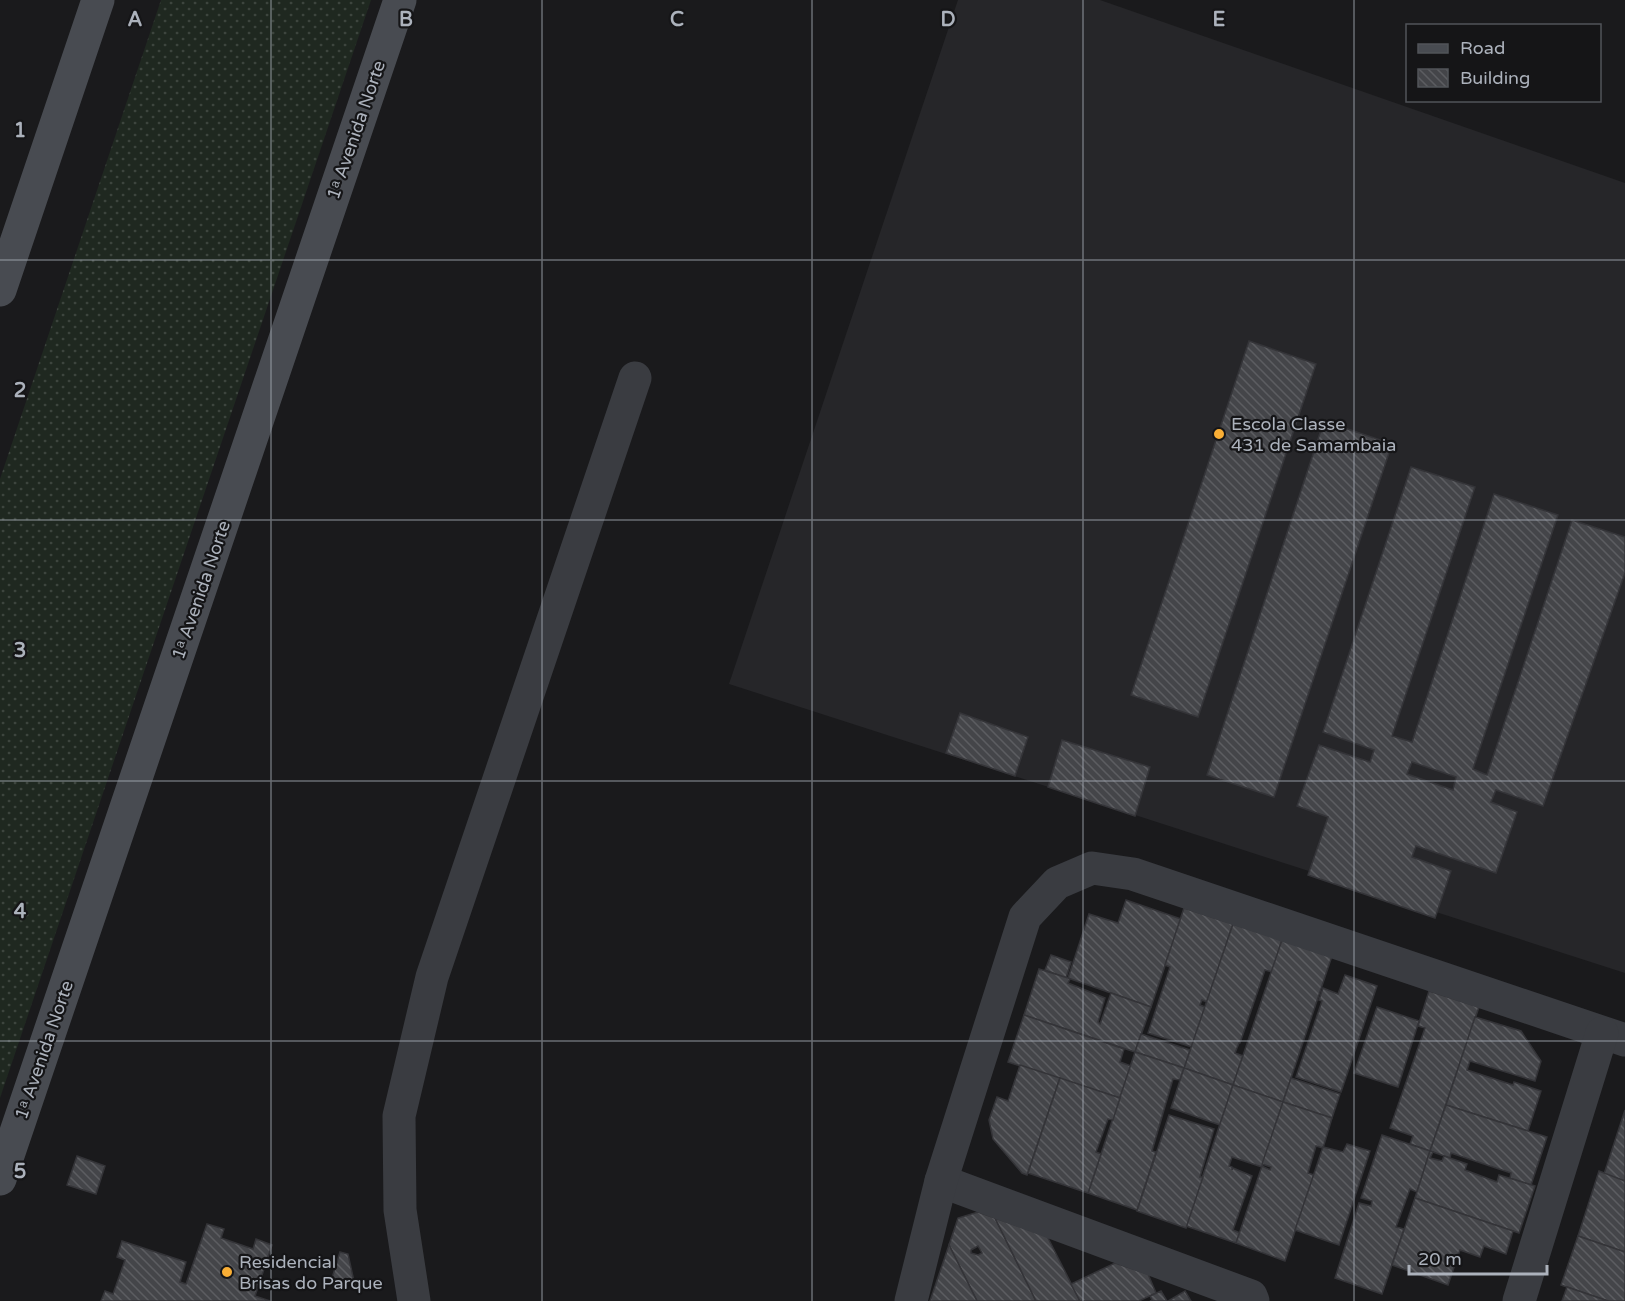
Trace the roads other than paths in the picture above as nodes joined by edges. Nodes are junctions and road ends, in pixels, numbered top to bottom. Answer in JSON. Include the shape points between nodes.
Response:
{"nodes":[{"id":1,"x":98,"y":0,"type":"edge"},
{"id":2,"x":400,"y":0,"type":"edge"},
{"id":3,"x":0,"y":290,"type":"edge"},
{"id":4,"x":635,"y":378,"type":"dead end"},
{"id":5,"x":1614,"y":1036,"type":"edge"},
{"id":6,"x":0,"y":1179,"type":"edge"},
{"id":7,"x":941,"y":1181,"type":"junction"},
{"id":8,"x":1261,"y":1299,"type":"edge"},
{"id":9,"x":414,"y":1301,"type":"edge"},
{"id":10,"x":911,"y":1301,"type":"edge"},
{"id":11,"x":1519,"y":1301,"type":"edge"}],
"edges":[{"from":1,"to":3,"type":"main road"},
{"from":2,"to":6,"type":"main road","name":"1ᵃ Avenida Norte"},
{"from":4,"to":9,"type":"street","via":[[432,977],[399,1116],[400,1210]]},
{"from":5,"to":7,"type":"street","via":[[1133,874],[1092,868],[1057,883],[1025,916]]},
{"from":5,"to":11,"type":"street"},
{"from":7,"to":8,"type":"street"},
{"from":7,"to":10,"type":"street"}]}
